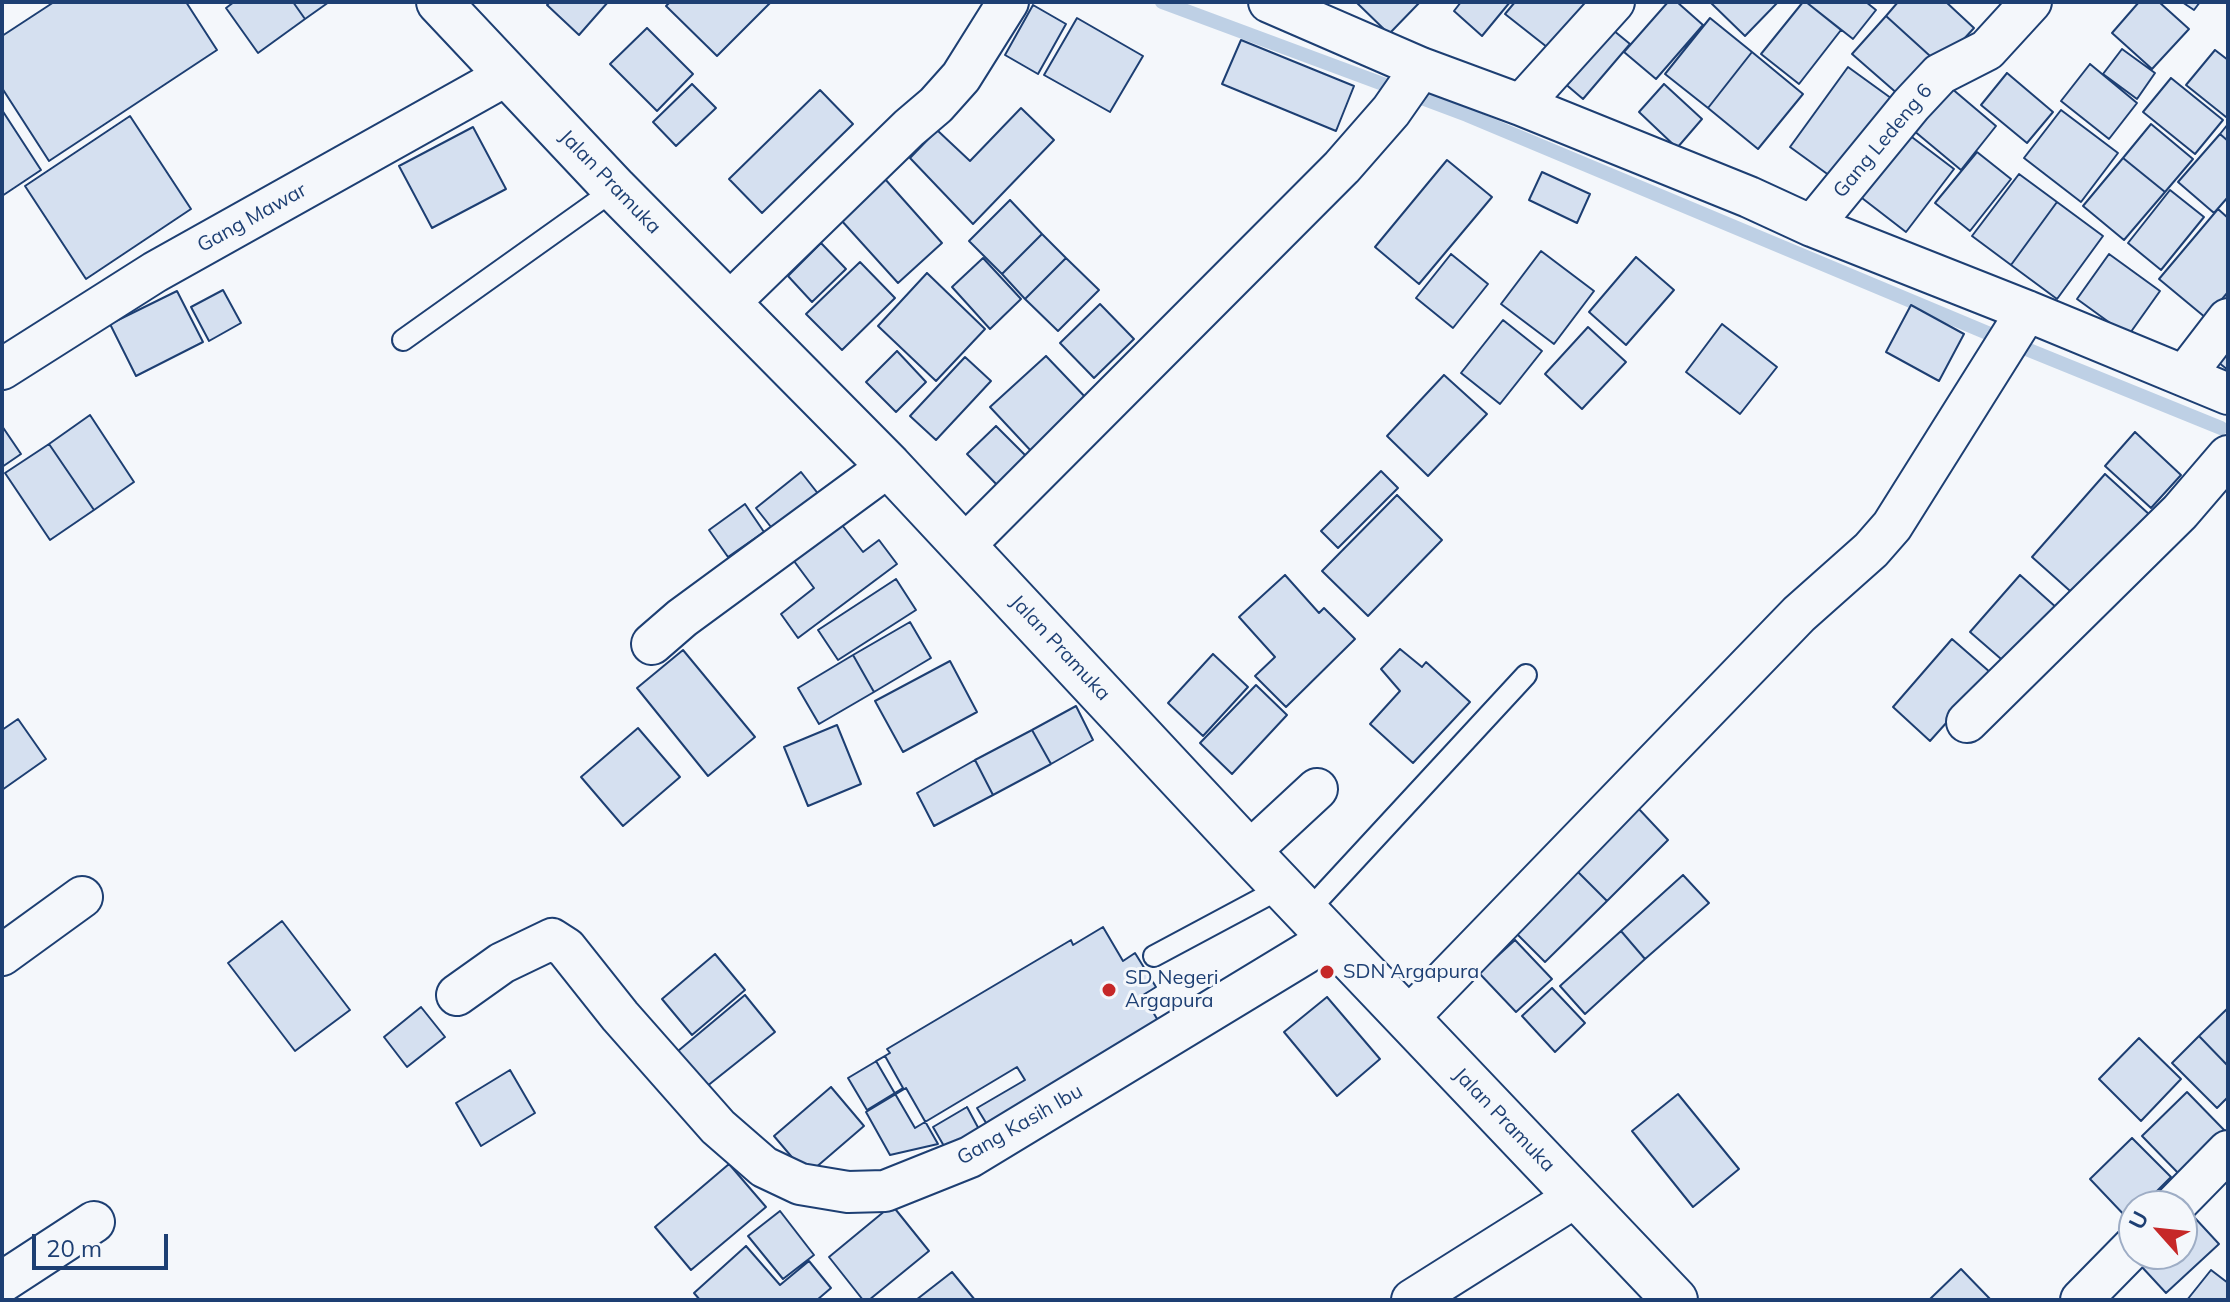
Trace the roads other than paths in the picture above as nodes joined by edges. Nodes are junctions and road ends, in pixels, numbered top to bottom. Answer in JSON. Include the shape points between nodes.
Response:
{"nodes":[{"id":1,"x":439,"y":2,"type":"edge"},
{"id":2,"x":1008,"y":2,"type":"edge"},
{"id":3,"x":1269,"y":2,"type":"edge"},
{"id":4,"x":1614,"y":2,"type":"edge"},
{"id":5,"x":2031,"y":2,"type":"edge"},
{"id":6,"x":1310,"y":9,"type":"edge"},
{"id":7,"x":1421,"y":68,"type":"junction"},
{"id":8,"x":507,"y":75,"type":"junction"},
{"id":9,"x":1521,"y":105,"type":"junction"},
{"id":10,"x":615,"y":189,"type":"junction"},
{"id":11,"x":1812,"y":226,"type":"junction"},
{"id":12,"x":729,"y":303,"type":"junction"},
{"id":13,"x":2027,"y":311,"type":"junction"},
{"id":14,"x":2228,"y":319,"type":"edge"},
{"id":15,"x":403,"y":340,"type":"dead end"},
{"id":16,"x":2,"y":369,"type":"edge"},
{"id":17,"x":2185,"y":375,"type":"junction"},
{"id":18,"x":2228,"y":394,"type":"edge"},
{"id":19,"x":2228,"y":456,"type":"edge"},
{"id":20,"x":889,"y":466,"type":"junction"},
{"id":21,"x":964,"y":546,"type":"junction"},
{"id":22,"x":652,"y":644,"type":"dead end"},
{"id":23,"x":1526,"y":675,"type":"dead end"},
{"id":24,"x":1967,"y":722,"type":"dead end"},
{"id":25,"x":1317,"y":789,"type":"dead end"},
{"id":26,"x":1249,"y":852,"type":"junction"},
{"id":27,"x":82,"y":897,"type":"dead end"},
{"id":28,"x":1307,"y":912,"type":"junction"},
{"id":29,"x":2,"y":955,"type":"edge"},
{"id":30,"x":1154,"y":956,"type":"dead end"},
{"id":31,"x":457,"y":995,"type":"dead end"},
{"id":32,"x":1408,"y":1018,"type":"junction"},
{"id":33,"x":2228,"y":1151,"type":"edge"},
{"id":34,"x":2190,"y":1190,"type":"edge"},
{"id":35,"x":1577,"y":1196,"type":"junction"},
{"id":36,"x":94,"y":1222,"type":"dead end"},
{"id":37,"x":2118,"y":1262,"type":"edge"},
{"id":38,"x":2,"y":1282,"type":"edge"},
{"id":39,"x":1412,"y":1300,"type":"edge"},
{"id":40,"x":1675,"y":1300,"type":"edge"},
{"id":41,"x":2081,"y":1300,"type":"edge"}],
"edges":[{"from":1,"to":8,"type":"street","name":"Jalan Pramuka"},
{"from":2,"to":12,"type":"street","via":[[961,77],[936,105]]},
{"from":3,"to":6,"type":"street"},
{"from":4,"to":9,"type":"street"},
{"from":5,"to":11,"type":"street","name":"Gang Ledeng 6","via":[[1987,50],[1940,74]]},
{"from":6,"to":7,"type":"street"},
{"from":7,"to":9,"type":"street"},
{"from":7,"to":21,"type":"street","via":[[1342,167]]},
{"from":8,"to":10,"type":"street","name":"Jalan Pramuka"},
{"from":8,"to":16,"type":"street","name":"Gang Mawar","via":[[155,272]]},
{"from":9,"to":11,"type":"street"},
{"from":10,"to":12,"type":"street","name":"Jalan Pramuka"},
{"from":10,"to":15,"type":"lane"},
{"from":11,"to":13,"type":"street"},
{"from":12,"to":20,"type":"street","name":"Jalan Pramuka"},
{"from":13,"to":17,"type":"street"},
{"from":13,"to":32,"type":"street","via":[[1892,526],[1871,550],[1799,614]]},
{"from":14,"to":17,"type":"street"},
{"from":17,"to":18,"type":"street"},
{"from":19,"to":24,"type":"street","via":[[2180,512]]},
{"from":20,"to":21,"type":"street","name":"Jalan Pramuka"},
{"from":20,"to":22,"type":"street"},
{"from":21,"to":26,"type":"street","name":"Jalan Pramuka"},
{"from":23,"to":28,"type":"lane"},
{"from":25,"to":26,"type":"street"},
{"from":26,"to":28,"type":"street","name":"Jalan Pramuka"},
{"from":27,"to":29,"type":"street"},
{"from":28,"to":30,"type":"lane"},
{"from":28,"to":31,"type":"street","name":"Gang Kasih Ibu","via":[[970,1157],[885,1191],[848,1192],[800,1184],[764,1167],[718,1127],[566,948],[552,939],[502,963]]},
{"from":28,"to":32,"type":"street","name":"Jalan Pramuka"},
{"from":32,"to":35,"type":"street","name":"Jalan Pramuka"},
{"from":33,"to":34,"type":"street"},
{"from":35,"to":39,"type":"street"},
{"from":35,"to":40,"type":"street","name":"Jalan Pramuka"},
{"from":36,"to":38,"type":"street"},
{"from":37,"to":41,"type":"street"}]}
